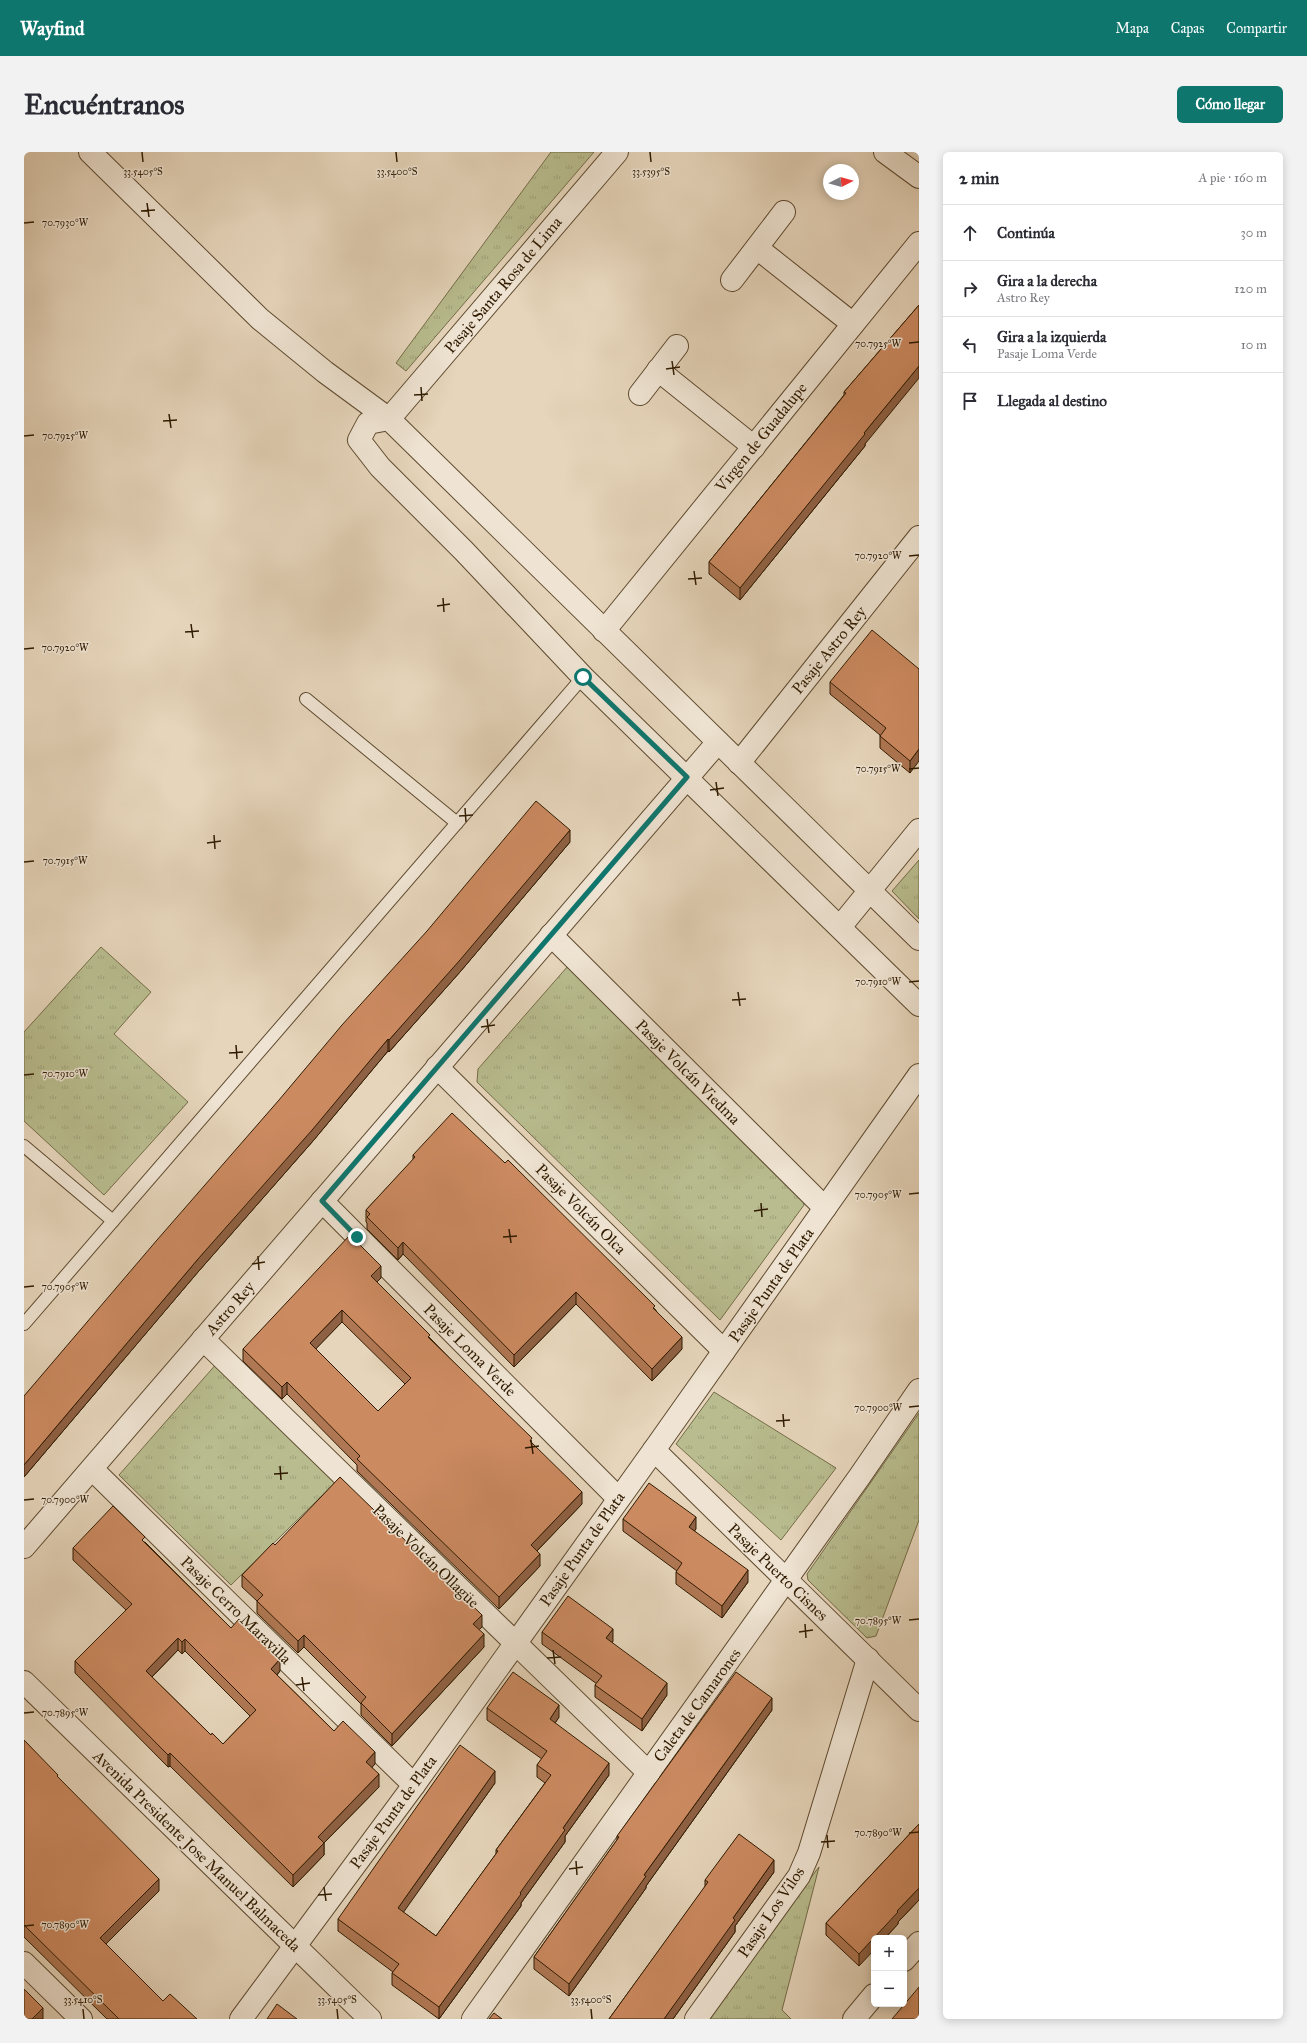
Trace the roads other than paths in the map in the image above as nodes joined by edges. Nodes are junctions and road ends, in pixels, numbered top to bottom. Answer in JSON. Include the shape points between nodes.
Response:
{"nodes":[{"id":1,"x":90,"y":152,"type":"edge"},
{"id":2,"x":617,"y":152,"type":"edge"},
{"id":3,"x":886,"y":152,"type":"edge"},
{"id":4,"x":919,"y":177,"type":"edge"},
{"id":5,"x":784,"y":212,"type":"dead end"},
{"id":6,"x":919,"y":243,"type":"edge"},
{"id":7,"x":757,"y":248,"type":"junction"},
{"id":8,"x":732,"y":280,"type":"dead end"},
{"id":9,"x":853,"y":324,"type":"junction"},
{"id":10,"x":677,"y":346,"type":"dead end"},
{"id":11,"x":658,"y":370,"type":"junction"},
{"id":12,"x":640,"y":394,"type":"dead end"},
{"id":13,"x":389,"y":419,"type":"junction"},
{"id":14,"x":754,"y":447,"type":"junction"},
{"id":15,"x":919,"y":537,"type":"edge"},
{"id":16,"x":604,"y":631,"type":"junction"},
{"id":17,"x":583,"y":677,"type":"junction"},
{"id":18,"x":306,"y":699,"type":"dead end"},
{"id":19,"x":718,"y":742,"type":"junction"},
{"id":20,"x":739,"y":763,"type":"junction"},
{"id":21,"x":687,"y":777,"type":"junction"},
{"id":22,"x":457,"y":823,"type":"junction"},
{"id":23,"x":919,"y":830,"type":"edge"},
{"id":24,"x":870,"y":890,"type":"junction"},
{"id":25,"x":840,"y":927,"type":"junction"},
{"id":26,"x":551,"y":935,"type":"junction"},
{"id":27,"x":919,"y":939,"type":"edge"},
{"id":28,"x":919,"y":1005,"type":"edge"},
{"id":29,"x":437,"y":1067,"type":"junction"},
{"id":30,"x":919,"y":1076,"type":"edge"},
{"id":31,"x":24,"y":1146,"type":"edge"},
{"id":32,"x":322,"y":1201,"type":"junction"},
{"id":33,"x":825,"y":1208,"type":"junction"},
{"id":34,"x":113,"y":1221,"type":"junction"},
{"id":35,"x":24,"y":1324,"type":"edge"},
{"id":36,"x":204,"y":1339,"type":"junction"},
{"id":37,"x":724,"y":1351,"type":"junction"},
{"id":38,"x":919,"y":1390,"type":"edge"},
{"id":39,"x":654,"y":1450,"type":"junction"},
{"id":40,"x":92,"y":1468,"type":"junction"},
{"id":41,"x":618,"y":1498,"type":"junction"},
{"id":42,"x":24,"y":1547,"type":"edge"},
{"id":43,"x":786,"y":1580,"type":"junction"},
{"id":44,"x":515,"y":1643,"type":"junction"},
{"id":45,"x":868,"y":1658,"type":"junction"},
{"id":46,"x":24,"y":1682,"type":"edge"},
{"id":47,"x":918,"y":1707,"type":"edge"},
{"id":48,"x":649,"y":1773,"type":"junction"},
{"id":49,"x":414,"y":1784,"type":"junction"},
{"id":50,"x":919,"y":1943,"type":"edge"},
{"id":51,"x":294,"y":1945,"type":"junction"},
{"id":52,"x":907,"y":1957,"type":"edge"},
{"id":53,"x":24,"y":1963,"type":"edge"},
{"id":54,"x":871,"y":1999,"type":"edge"},
{"id":55,"x":81,"y":2019,"type":"edge"},
{"id":56,"x":241,"y":2019,"type":"edge"},
{"id":57,"x":370,"y":2019,"type":"edge"},
{"id":58,"x":473,"y":2019,"type":"edge"},
{"id":59,"x":696,"y":2019,"type":"edge"},
{"id":60,"x":854,"y":2019,"type":"edge"}],
"edges":[{"from":1,"to":13,"type":"street","via":[[260,319],[324,372]]},
{"from":2,"to":13,"type":"street","name":"Pasaje Santa Rosa de Lima"},
{"from":3,"to":4,"type":"street"},
{"from":5,"to":7,"type":"street"},
{"from":6,"to":9,"type":"street","name":"Virgen de Guadalupe"},
{"from":7,"to":8,"type":"street"},
{"from":7,"to":9,"type":"street"},
{"from":9,"to":14,"type":"street","name":"Virgen de Guadalupe"},
{"from":10,"to":11,"type":"street"},
{"from":11,"to":12,"type":"street"},
{"from":11,"to":14,"type":"street"},
{"from":13,"to":16,"type":"street"},
{"from":13,"to":17,"type":"street","via":[[368,423],[359,440],[380,467],[464,551]]},
{"from":14,"to":16,"type":"street","name":"Virgen de Guadalupe"},
{"from":15,"to":20,"type":"street","name":"Pasaje Astro Rey"},
{"from":16,"to":19,"type":"street"},
{"from":17,"to":21,"type":"street"},
{"from":17,"to":22,"type":"lane"},
{"from":18,"to":22,"type":"lane"},
{"from":19,"to":20,"type":"street"},
{"from":19,"to":21,"type":"street","name":"Astro Rey"},
{"from":20,"to":24,"type":"street"},
{"from":21,"to":25,"type":"street"},
{"from":21,"to":26,"type":"street","name":"Astro Rey"},
{"from":22,"to":34,"type":"lane"},
{"from":23,"to":24,"type":"street"},
{"from":24,"to":25,"type":"street"},
{"from":24,"to":27,"type":"street"},
{"from":25,"to":28,"type":"street"},
{"from":26,"to":29,"type":"street","name":"Astro Rey"},
{"from":26,"to":33,"type":"street","name":"Pasaje Volcán Viedma"},
{"from":29,"to":32,"type":"street","name":"Astro Rey"},
{"from":29,"to":37,"type":"street","name":"Pasaje Volcán Olca"},
{"from":30,"to":33,"type":"street","name":"Pasaje Punta de Plata"},
{"from":31,"to":34,"type":"lane"},
{"from":32,"to":36,"type":"street","name":"Astro Rey"},
{"from":32,"to":41,"type":"street","name":"Pasaje Loma Verde"},
{"from":33,"to":37,"type":"street","name":"Pasaje Punta de Plata"},
{"from":34,"to":35,"type":"lane"},
{"from":36,"to":40,"type":"street","name":"Astro Rey"},
{"from":36,"to":44,"type":"street","name":"Pasaje Volcán Ollagüe"},
{"from":37,"to":39,"type":"street","name":"Pasaje Punta de Plata"},
{"from":38,"to":43,"type":"street","name":"Caleta de Camarones"},
{"from":39,"to":41,"type":"street","name":"Pasaje Punta de Plata"},
{"from":39,"to":43,"type":"street","name":"Pasaje Puerto Cisnes"},
{"from":40,"to":42,"type":"street","name":"Astro Rey"},
{"from":40,"to":49,"type":"street","name":"Pasaje Cerro Maravilla"},
{"from":41,"to":44,"type":"street","name":"Pasaje Punta de Plata"},
{"from":43,"to":45,"type":"street","name":"Pasaje Puerto Cisnes"},
{"from":43,"to":48,"type":"street","name":"Caleta de Camarones"},
{"from":44,"to":48,"type":"street","name":"Pasaje Volcán Ollagüe"},
{"from":44,"to":49,"type":"street","name":"Pasaje Punta de Plata"},
{"from":45,"to":47,"type":"street","name":"Pasaje Puerto Cisnes"},
{"from":45,"to":59,"type":"street","name":"Pasaje Los Vilos","via":[[809,1853],[799,1876]]},
{"from":46,"to":51,"type":"street","name":"Avenida Presidente Jose Manuel Balmaceda"},
{"from":48,"to":58,"type":"street","name":"Caleta de Camarones"},
{"from":49,"to":51,"type":"street","name":"Pasaje Punta de Plata"},
{"from":50,"to":52,"type":"street"},
{"from":51,"to":56,"type":"street","name":"Pasaje Punta de Plata"},
{"from":51,"to":57,"type":"street","name":"Avenida Presidente Jose Manuel Balmaceda"},
{"from":53,"to":55,"type":"street"},
{"from":54,"to":60,"type":"street"}]}
